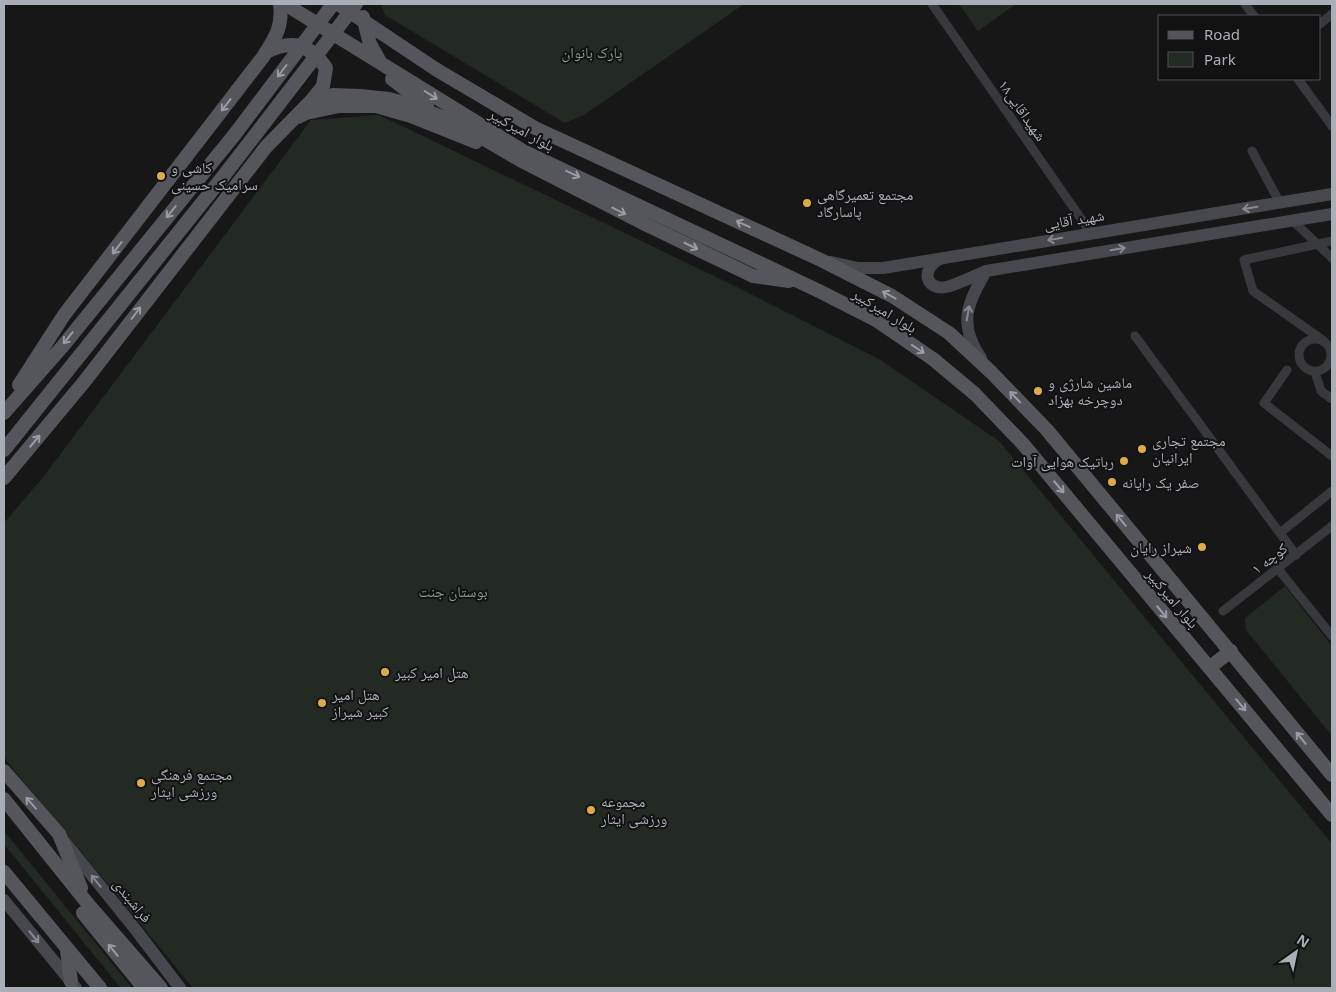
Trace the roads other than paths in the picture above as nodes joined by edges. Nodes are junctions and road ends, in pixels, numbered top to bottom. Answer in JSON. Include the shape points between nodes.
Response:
{"nodes":[{"id":1,"x":280,"y":4,"type":"edge"},
{"id":2,"x":285,"y":4,"type":"edge"},
{"id":3,"x":332,"y":4,"type":"edge"},
{"id":4,"x":338,"y":4,"type":"edge"},
{"id":5,"x":356,"y":4,"type":"edge"},
{"id":6,"x":362,"y":4,"type":"edge"},
{"id":7,"x":932,"y":4,"type":"edge"},
{"id":8,"x":1245,"y":4,"type":"edge"},
{"id":9,"x":1332,"y":14,"type":"edge"},
{"id":10,"x":1253,"y":15,"type":"edge"},
{"id":11,"x":1321,"y":23,"type":"edge"},
{"id":12,"x":266,"y":52,"type":"junction"},
{"id":13,"x":1299,"y":80,"type":"edge"},
{"id":14,"x":311,"y":100,"type":"junction"},
{"id":15,"x":1332,"y":126,"type":"edge"},
{"id":16,"x":514,"y":145,"type":"junction"},
{"id":17,"x":1252,"y":151,"type":"dead end"},
{"id":18,"x":520,"y":160,"type":"junction"},
{"id":19,"x":222,"y":178,"type":"junction"},
{"id":20,"x":1332,"y":194,"type":"edge"},
{"id":21,"x":1280,"y":203,"type":"junction"},
{"id":22,"x":1332,"y":214,"type":"edge"},
{"id":23,"x":1293,"y":221,"type":"junction"},
{"id":24,"x":1091,"y":233,"type":"junction"},
{"id":25,"x":1332,"y":241,"type":"edge"},
{"id":26,"x":1316,"y":244,"type":"junction"},
{"id":27,"x":942,"y":258,"type":"junction"},
{"id":28,"x":1332,"y":258,"type":"edge"},
{"id":29,"x":821,"y":260,"type":"junction"},
{"id":30,"x":986,"y":271,"type":"junction"},
{"id":31,"x":800,"y":282,"type":"junction"},
{"id":32,"x":1135,"y":336,"type":"dead end"},
{"id":33,"x":1324,"y":341,"type":"junction"},
{"id":34,"x":1287,"y":370,"type":"dead end"},
{"id":35,"x":991,"y":372,"type":"junction"},
{"id":36,"x":1315,"y":372,"type":"junction"},
{"id":37,"x":1332,"y":399,"type":"edge"},
{"id":38,"x":4,"y":407,"type":"edge"},
{"id":39,"x":4,"y":413,"type":"edge"},
{"id":40,"x":4,"y":450,"type":"edge"},
{"id":41,"x":1332,"y":456,"type":"edge"},
{"id":42,"x":4,"y":478,"type":"edge"},
{"id":43,"x":1332,"y":491,"type":"edge"},
{"id":44,"x":1332,"y":526,"type":"edge"},
{"id":45,"x":1280,"y":533,"type":"junction"},
{"id":46,"x":1296,"y":555,"type":"junction"},
{"id":47,"x":1278,"y":569,"type":"junction"},
{"id":48,"x":1223,"y":611,"type":"dead end"},
{"id":49,"x":1332,"y":636,"type":"edge"},
{"id":50,"x":1231,"y":651,"type":"junction"},
{"id":51,"x":1210,"y":667,"type":"junction"},
{"id":52,"x":4,"y":771,"type":"edge"},
{"id":53,"x":1332,"y":775,"type":"edge"},
{"id":54,"x":4,"y":799,"type":"edge"},
{"id":55,"x":4,"y":813,"type":"edge"},
{"id":56,"x":1332,"y":815,"type":"edge"},
{"id":57,"x":59,"y":834,"type":"junction"},
{"id":58,"x":4,"y":872,"type":"edge"},
{"id":59,"x":4,"y":900,"type":"edge"},
{"id":60,"x":88,"y":904,"type":"junction"},
{"id":61,"x":68,"y":950,"type":"junction"},
{"id":62,"x":73,"y":985,"type":"edge"},
{"id":63,"x":100,"y":988,"type":"edge"},
{"id":64,"x":144,"y":988,"type":"edge"},
{"id":65,"x":161,"y":988,"type":"edge"},
{"id":66,"x":180,"y":988,"type":"edge"}],
"edges":[{"from":1,"to":12,"type":"main road","via":[[282,17],[277,35]]},
{"from":2,"to":16,"type":"main road","name":"بلوار امیرکبیر","one_way":true},
{"from":3,"to":39,"type":"main road","one_way":true,"via":[[228,142],[62,347]]},
{"from":29,"to":4,"type":"main road","name":"بلوار امیرکبیر","one_way":true,"via":[[534,128],[437,70]]},
{"from":5,"to":19,"type":"main road"},
{"from":6,"to":18,"type":"main road","via":[[370,44],[386,74],[419,101]]},
{"from":7,"to":24,"type":"street","name":"شهیداقایی۱۸"},
{"from":8,"to":10,"type":"street"},
{"from":9,"to":11,"type":"street"},
{"from":12,"to":14,"type":"main road","via":[[291,44],[307,48],[318,56],[326,68],[323,86]]},
{"from":12,"to":38,"type":"main road","one_way":true,"via":[[64,315]]},
{"from":13,"to":15,"type":"street"},
{"from":14,"to":16,"type":"main road","via":[[333,95],[389,99]]},
{"from":42,"to":14,"type":"main road","one_way":true,"via":[[84,382],[266,148]]},
{"from":16,"to":31,"type":"main road","name":"بلوار امیرکبیر","one_way":true},
{"from":17,"to":21,"type":"street"},
{"from":18,"to":19,"type":"main road","via":[[411,116],[376,106],[339,106],[306,113],[275,129]]},
{"from":18,"to":31,"type":"main road","one_way":true,"via":[[753,276]]},
{"from":19,"to":40,"type":"main road"},
{"from":20,"to":21,"type":"main road","name":"شهید آقایی"},
{"from":21,"to":24,"type":"main road","name":"شهید آقایی","one_way":true},
{"from":22,"to":23,"type":"main road"},
{"from":23,"to":26,"type":"street"},
{"from":30,"to":23,"type":"main road","one_way":true},
{"from":24,"to":27,"type":"main road","name":"شهید آقایی","one_way":true},
{"from":25,"to":26,"type":"street"},
{"from":26,"to":28,"type":"street"},
{"from":26,"to":33,"type":"street","via":[[1244,260],[1253,291]]},
{"from":27,"to":29,"type":"main road","name":"شهید آقایی","via":[[883,268],[858,268]]},
{"from":27,"to":30,"type":"main road","via":[[928,269],[927,276],[936,287],[945,287]]},
{"from":35,"to":29,"type":"main road","name":"بلوار امیرکبیر","one_way":true,"via":[[948,334],[892,296]]},
{"from":35,"to":30,"type":"main road","one_way":true,"via":[[972,345],[966,326],[972,296]]},
{"from":31,"to":51,"type":"main road","name":"بلوار امیرکبیر","one_way":true,"via":[[876,320],[933,359],[974,394],[1023,444]]},
{"from":32,"to":45,"type":"street"},
{"from":33,"to":36,"type":"street","via":[[1332,356],[1323,370]]},
{"from":33,"to":36,"type":"street","via":[[1316,338],[1307,340],[1298,354],[1300,363]]},
{"from":34,"to":41,"type":"street","via":[[1264,403]]},
{"from":50,"to":35,"type":"main road","name":"بلوار امیرکبیر","one_way":true,"via":[[1047,430]]},
{"from":36,"to":37,"type":"street","via":[[1321,391]]},
{"from":43,"to":45,"type":"street"},
{"from":44,"to":46,"type":"street","name":"کوچه ۱"},
{"from":45,"to":46,"type":"street"},
{"from":46,"to":47,"type":"street","name":"کوچه ۱"},
{"from":47,"to":48,"type":"street","name":"کوچه ۱"},
{"from":47,"to":49,"type":"street"},
{"from":50,"to":51,"type":"main road"},
{"from":53,"to":50,"type":"main road","name":"بلوار امیرکبیر","one_way":true},
{"from":51,"to":56,"type":"main road","name":"بلوار امیرکبیر","one_way":true},
{"from":57,"to":52,"type":"main road","one_way":true},
{"from":54,"to":60,"type":"main road"},
{"from":64,"to":55,"type":"main road","one_way":true},
{"from":57,"to":60,"type":"main road"},
{"from":66,"to":57,"type":"main road","name":"فراشبندی","one_way":true},
{"from":58,"to":61,"type":"main road"},
{"from":59,"to":62,"type":"main road","one_way":true},
{"from":60,"to":65,"type":"main road"},
{"from":61,"to":62,"type":"main road"},
{"from":61,"to":63,"type":"main road"}]}
